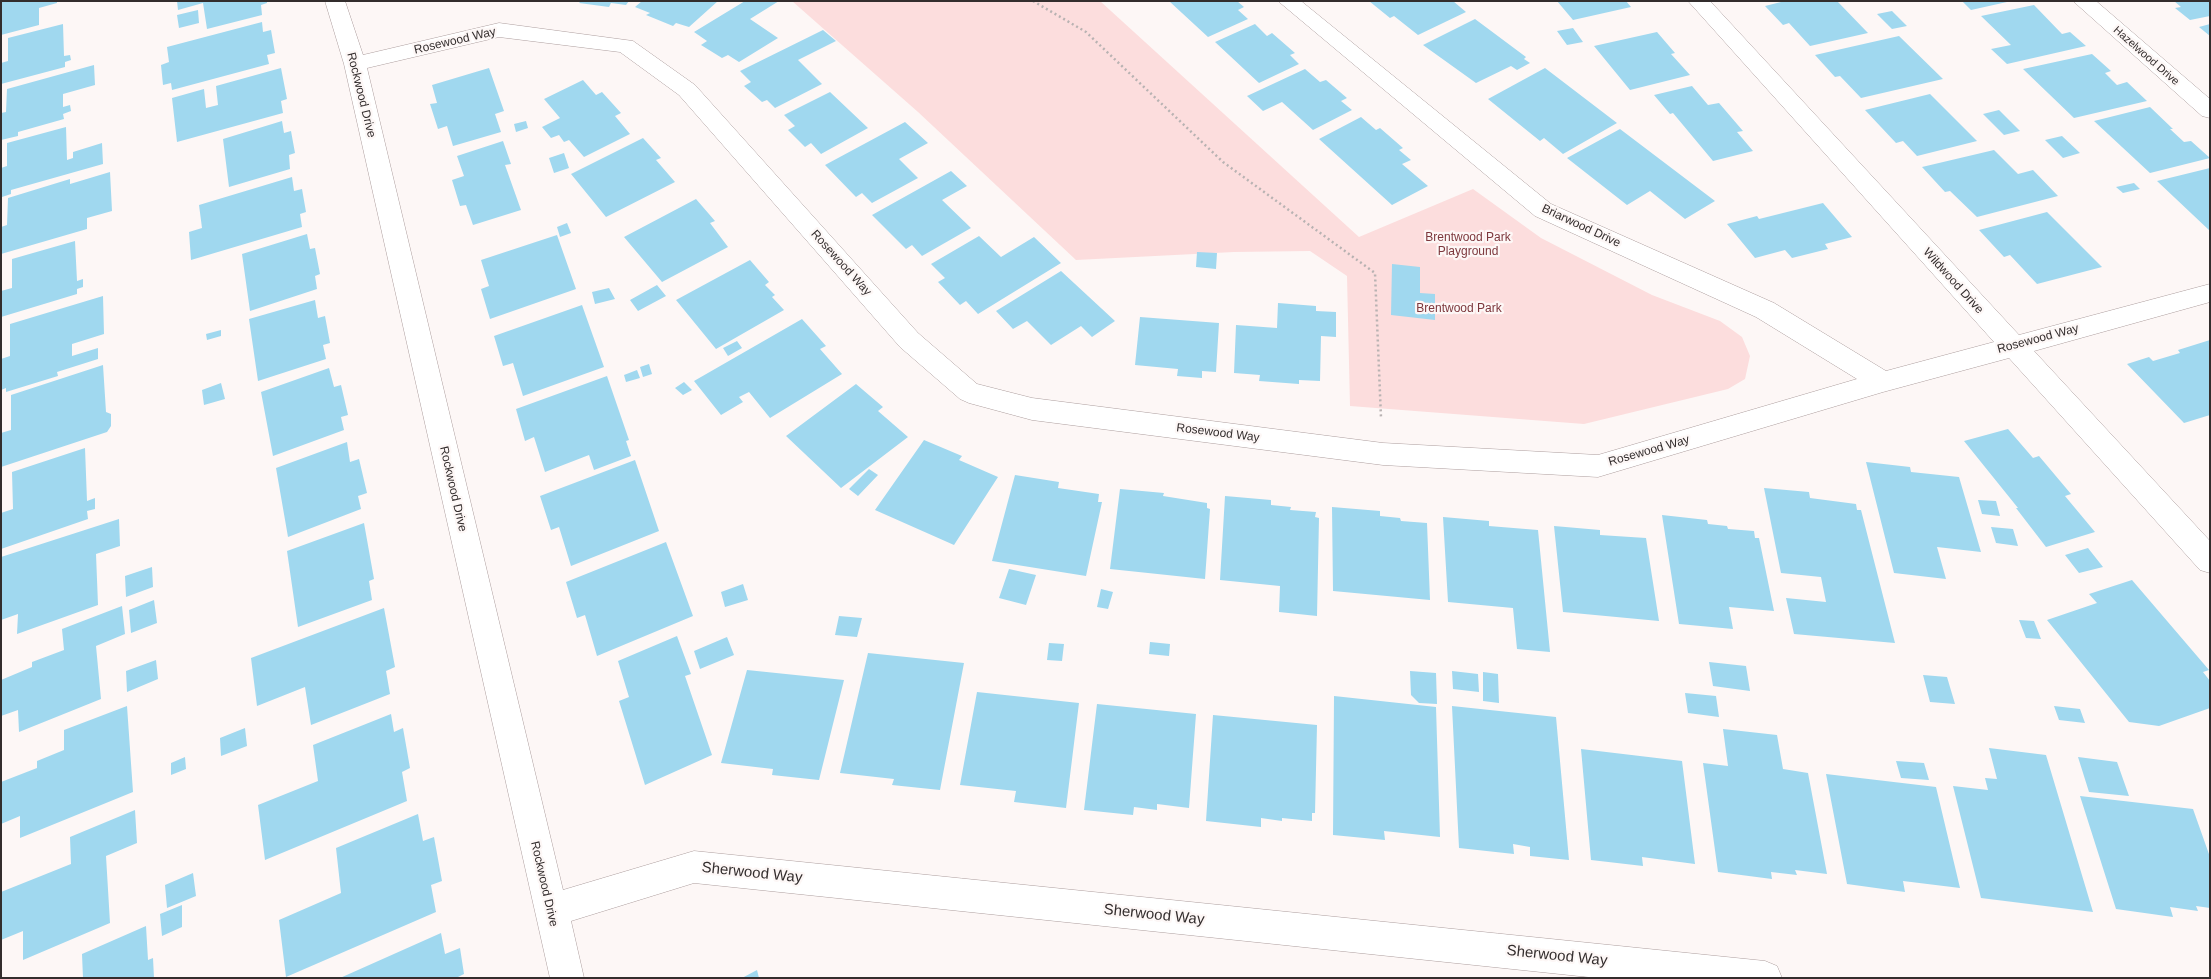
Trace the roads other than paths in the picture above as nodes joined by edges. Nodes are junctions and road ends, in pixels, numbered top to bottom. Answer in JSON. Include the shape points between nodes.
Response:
{"nodes":[{"id":1,"x":335,"y":1,"type":"edge"},
{"id":2,"x":1288,"y":1,"type":"edge"},
{"id":3,"x":1698,"y":1,"type":"edge"},
{"id":4,"x":2083,"y":1,"type":"edge"},
{"id":5,"x":355,"y":64,"type":"junction"},
{"id":6,"x":2210,"y":111,"type":"edge"},
{"id":7,"x":2210,"y":293,"type":"edge"},
{"id":8,"x":2012,"y":346,"type":"junction"},
{"id":9,"x":1883,"y":382,"type":"junction"},
{"id":10,"x":2210,"y":561,"type":"edge"},
{"id":11,"x":550,"y":911,"type":"junction"},
{"id":12,"x":567,"y":978,"type":"edge"},
{"id":13,"x":1765,"y":978,"type":"edge"}],
"edges":[{"from":1,"to":5,"type":"street","name":"Rockwood Drive"},
{"from":2,"to":9,"type":"street","name":"Briarwood Drive","via":[[1544,210],[1765,310]]},
{"from":3,"to":8,"type":"street","name":"Wildwood Drive"},
{"from":4,"to":6,"type":"street","name":"Hazelwood Drive"},
{"from":5,"to":9,"type":"street","name":"Rosewood Way","via":[[499,30],[626,46],[687,90],[909,340],[969,392],[1032,409],[1383,454],[1598,466]]},
{"from":5,"to":11,"type":"street","name":"Rockwood Drive"},
{"from":7,"to":8,"type":"street","name":"Rosewood Way"},
{"from":8,"to":9,"type":"street","name":"Rosewood Way"},
{"from":8,"to":10,"type":"street","name":"Wildwood Drive"},
{"from":11,"to":12,"type":"street","name":"Rockwood Drive"},
{"from":11,"to":13,"type":"street","name":"Sherwood Way","via":[[694,867]]}]}
